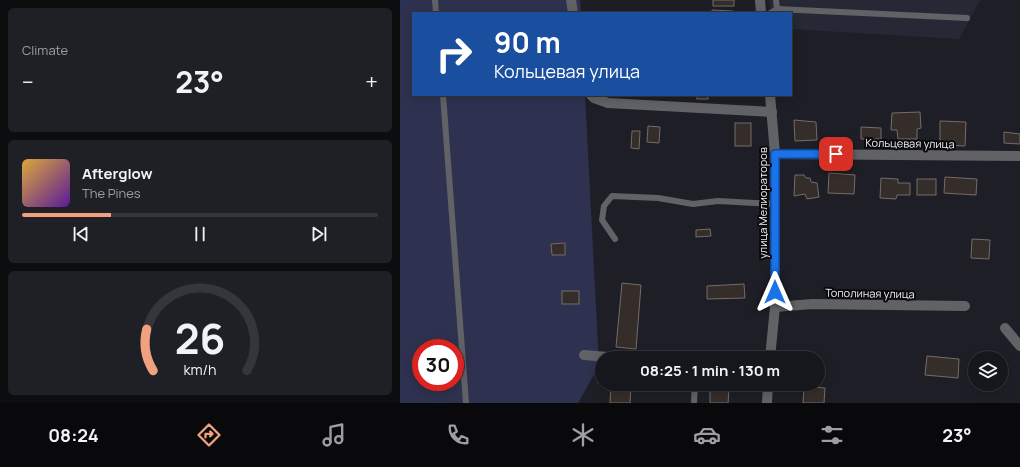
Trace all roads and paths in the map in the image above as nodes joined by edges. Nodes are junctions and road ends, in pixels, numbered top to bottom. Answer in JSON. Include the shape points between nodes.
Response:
{"nodes":[{"id":1,"x":435,"y":0,"type":"edge"},
{"id":2,"x":571,"y":0,"type":"edge"},
{"id":3,"x":760,"y":0,"type":"edge"},
{"id":4,"x":776,"y":0,"type":"edge"},
{"id":5,"x":777,"y":9,"type":"junction"},
{"id":6,"x":436,"y":12,"type":"edge"},
{"id":7,"x":573,"y":12,"type":"edge"},
{"id":8,"x":761,"y":12,"type":"edge"},
{"id":9,"x":772,"y":12,"type":"edge"},
{"id":10,"x":967,"y":18,"type":"dead end"},
{"id":11,"x":443,"y":96,"type":"edge"},
{"id":12,"x":592,"y":96,"type":"edge"},
{"id":13,"x":770,"y":96,"type":"edge"},
{"id":14,"x":772,"y":112,"type":"junction"},
{"id":15,"x":775,"y":154,"type":"junction"},
{"id":16,"x":1020,"y":156,"type":"edge"},
{"id":17,"x":775,"y":204,"type":"junction"},
{"id":18,"x":616,"y":240,"type":"dead end"},
{"id":19,"x":774,"y":306,"type":"junction"},
{"id":20,"x":965,"y":306,"type":"dead end"},
{"id":21,"x":1005,"y":328,"type":"dead end"},
{"id":22,"x":1020,"y":346,"type":"edge"},
{"id":23,"x":771,"y":351,"type":"edge"},
{"id":24,"x":584,"y":355,"type":"dead end"},
{"id":25,"x":595,"y":356,"type":"edge"},
{"id":26,"x":695,"y":391,"type":"edge"},
{"id":27,"x":768,"y":391,"type":"edge"},
{"id":28,"x":466,"y":403,"type":"edge"},
{"id":29,"x":694,"y":403,"type":"edge"},
{"id":30,"x":767,"y":403,"type":"edge"}],
"edges":[{"from":1,"to":6,"type":"lane"},
{"from":2,"to":7,"type":"street"},
{"from":3,"to":8,"type":"street"},
{"from":4,"to":5,"type":"lane"},
{"from":5,"to":9,"type":"lane"},
{"from":5,"to":10,"type":"lane"},
{"from":11,"to":28,"type":"lane"},
{"from":12,"to":14,"type":"street","via":[[608,103]]},
{"from":13,"to":14,"type":"street","name":"улица Мелиораторов"},
{"from":14,"to":15,"type":"street","name":"улица Мелиораторов"},
{"from":15,"to":16,"type":"street","name":"Кольцевая улица"},
{"from":15,"to":17,"type":"street","name":"улица Мелиораторов"},
{"from":17,"to":18,"type":"lane","via":[[718,201],[693,204],[658,198],[612,196],[604,206],[602,220]]},
{"from":17,"to":19,"type":"street","name":"улица Мелиораторов"},
{"from":19,"to":20,"type":"street","name":"Тополиная улица"},
{"from":19,"to":23,"type":"street","name":"улица Мелиораторов"},
{"from":21,"to":22,"type":"street"},
{"from":24,"to":25,"type":"street"},
{"from":26,"to":29,"type":"lane"},
{"from":27,"to":30,"type":"street"}]}
